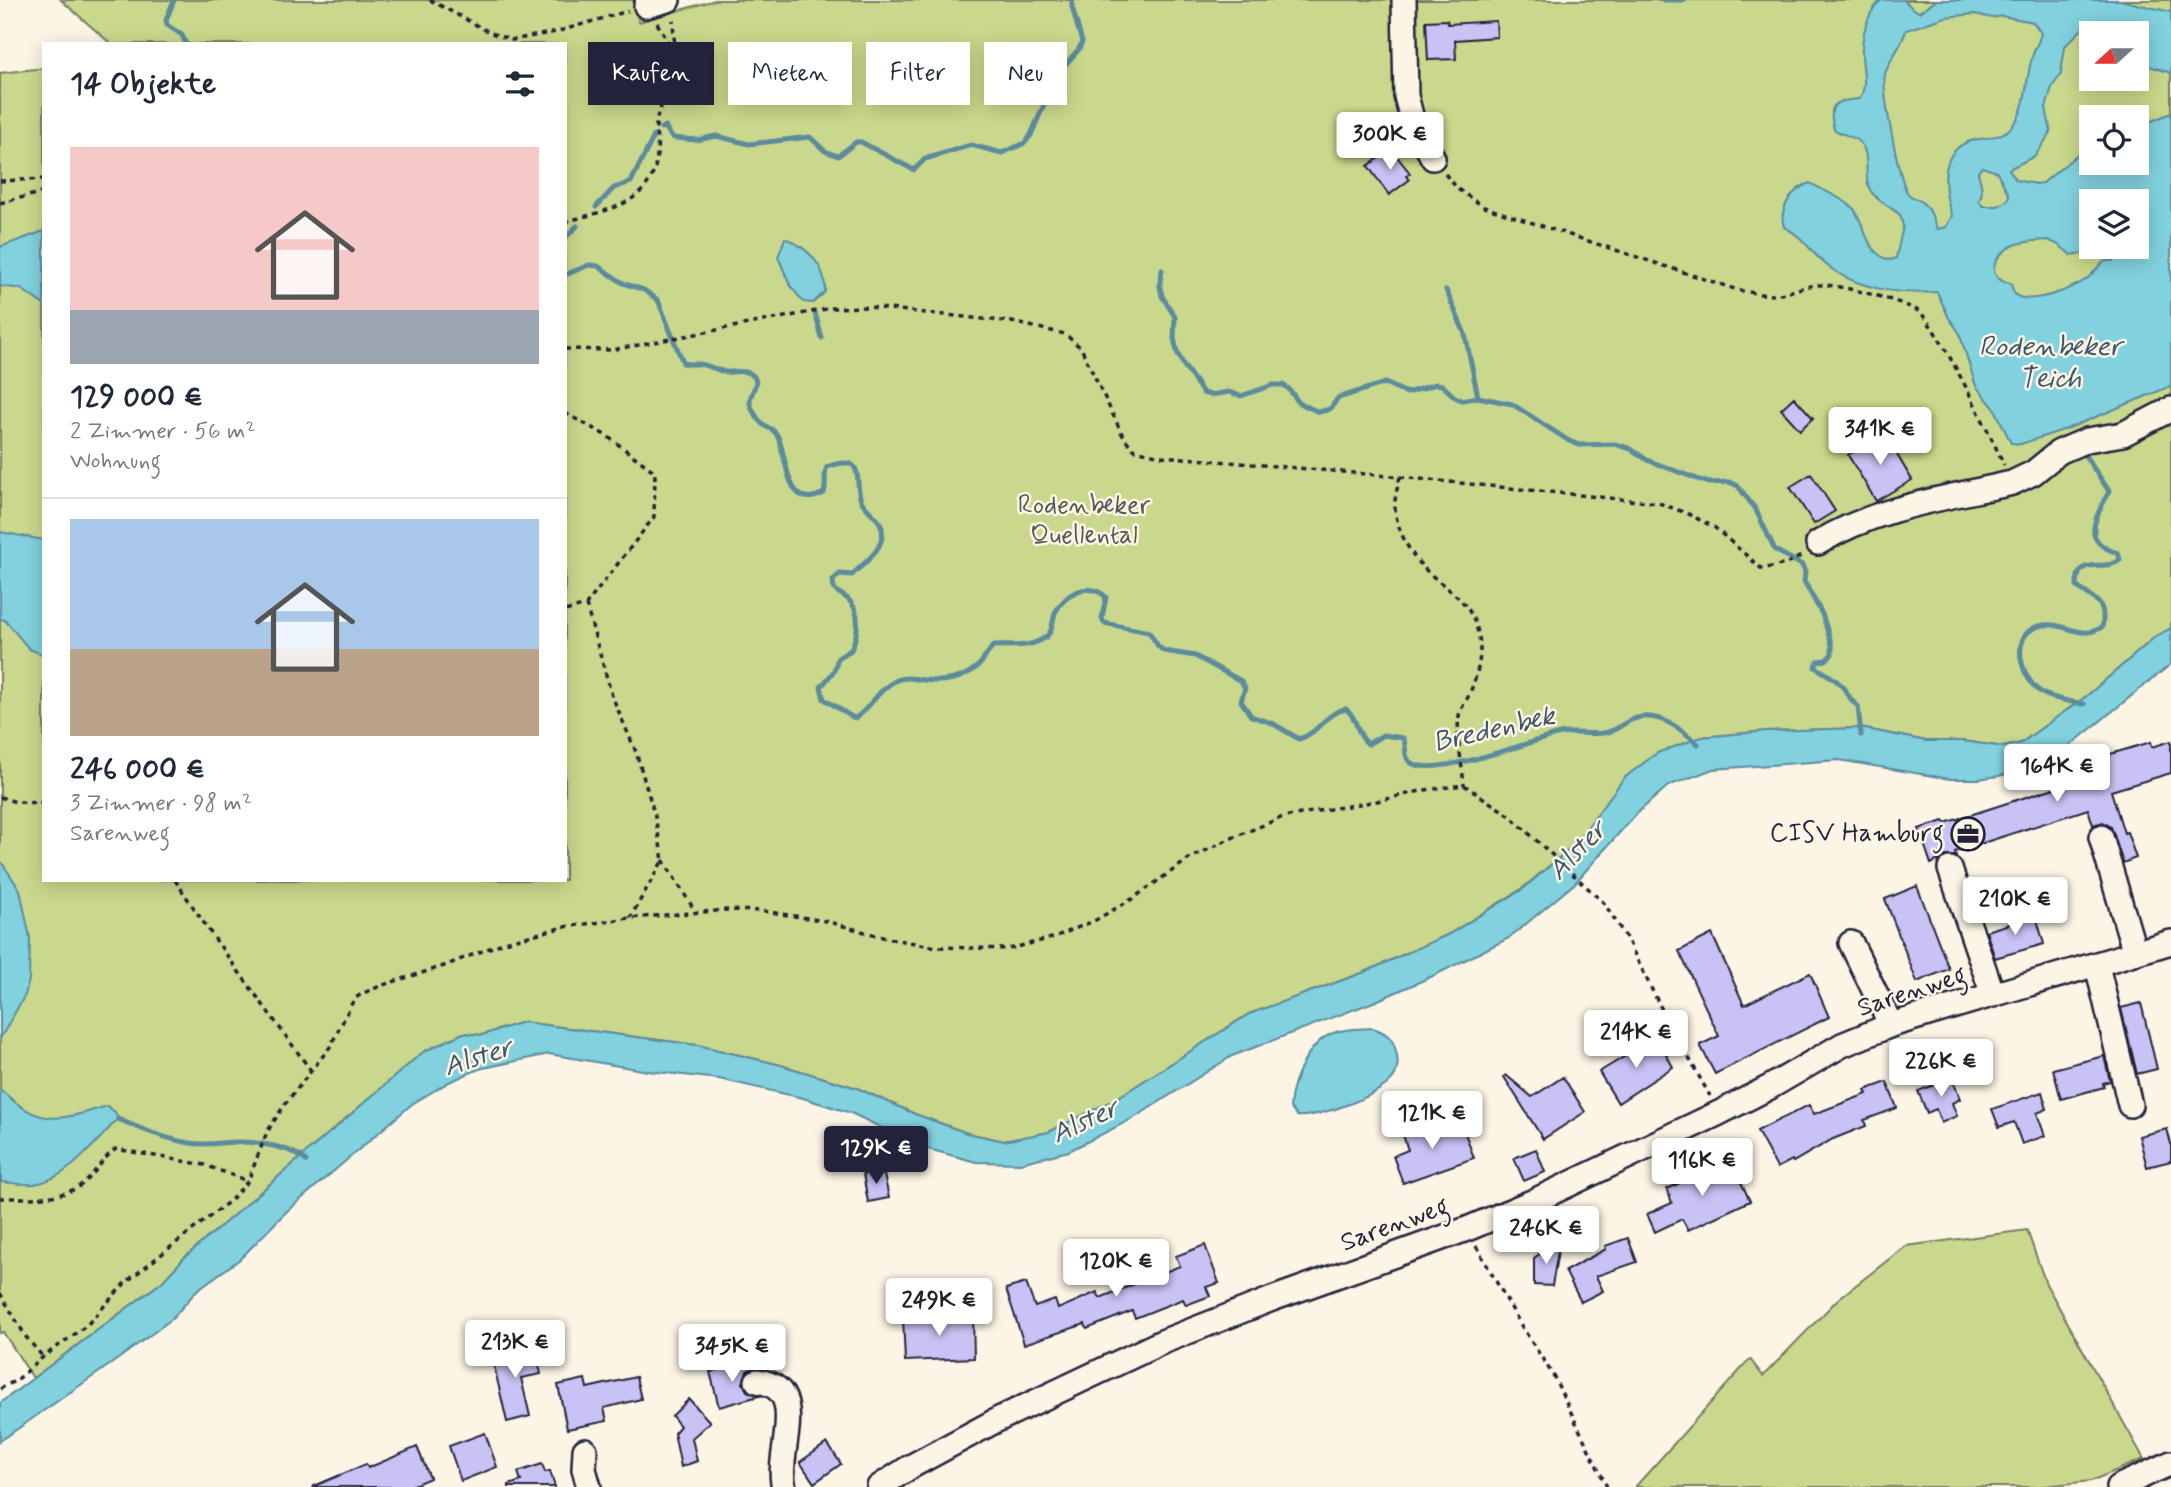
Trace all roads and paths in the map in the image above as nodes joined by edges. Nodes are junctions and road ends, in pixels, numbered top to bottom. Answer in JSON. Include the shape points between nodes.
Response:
{"nodes":[{"id":1,"x":430,"y":0,"type":"edge"},
{"id":2,"x":1404,"y":0,"type":"edge"},
{"id":3,"x":662,"y":5,"type":"edge"},
{"id":4,"x":512,"y":42,"type":"edge"},
{"id":5,"x":672,"y":42,"type":"edge"},
{"id":6,"x":672,"y":42,"type":"edge"},
{"id":7,"x":663,"y":105,"type":"edge"},
{"id":8,"x":1433,"y":158,"type":"joint"},
{"id":9,"x":42,"y":179,"type":"edge"},
{"id":10,"x":0,"y":181,"type":"edge"},
{"id":11,"x":42,"y":192,"type":"edge"},
{"id":12,"x":0,"y":203,"type":"edge"},
{"id":13,"x":567,"y":221,"type":"edge"},
{"id":14,"x":567,"y":349,"type":"edge"},
{"id":15,"x":2171,"y":409,"type":"edge"},
{"id":16,"x":567,"y":414,"type":"edge"},
{"id":17,"x":1400,"y":477,"type":"junction"},
{"id":18,"x":2012,"y":483,"type":"junction"},
{"id":19,"x":1811,"y":549,"type":"joint"},
{"id":20,"x":586,"y":605,"type":"junction"},
{"id":21,"x":567,"y":610,"type":"edge"},
{"id":22,"x":1464,"y":785,"type":"junction"},
{"id":23,"x":0,"y":797,"type":"edge"},
{"id":24,"x":42,"y":803,"type":"edge"},
{"id":25,"x":2101,"y":837,"type":"dead end"},
{"id":26,"x":663,"y":860,"type":"junction"},
{"id":27,"x":1950,"y":869,"type":"dead end"},
{"id":28,"x":177,"y":882,"type":"edge"},
{"id":29,"x":695,"y":911,"type":"junction"},
{"id":30,"x":630,"y":918,"type":"junction"},
{"id":31,"x":1851,"y":943,"type":"dead end"},
{"id":32,"x":2171,"y":943,"type":"edge"},
{"id":33,"x":2135,"y":953,"type":"junction"},
{"id":34,"x":2098,"y":965,"type":"junction"},
{"id":35,"x":1993,"y":995,"type":"junction"},
{"id":36,"x":1891,"y":1025,"type":"junction"},
{"id":37,"x":312,"y":1072,"type":"junction"},
{"id":38,"x":2130,"y":1105,"type":"dead end"},
{"id":39,"x":1719,"y":1113,"type":"junction"},
{"id":40,"x":248,"y":1181,"type":"junction"},
{"id":41,"x":0,"y":1198,"type":"edge"},
{"id":42,"x":1471,"y":1237,"type":"dead end"},
{"id":43,"x":0,"y":1293,"type":"edge"},
{"id":44,"x":43,"y":1357,"type":"junction"},
{"id":45,"x":757,"y":1381,"type":"dead end"},
{"id":46,"x":0,"y":1389,"type":"edge"},
{"id":47,"x":585,"y":1450,"type":"dead end"},
{"id":48,"x":2171,"y":1463,"type":"edge"},
{"id":49,"x":589,"y":1487,"type":"edge"},
{"id":50,"x":784,"y":1487,"type":"edge"},
{"id":51,"x":879,"y":1487,"type":"edge"},
{"id":52,"x":1607,"y":1487,"type":"edge"},
{"id":53,"x":2118,"y":1487,"type":"edge"}],
"edges":[{"from":1,"to":4,"type":"path"},
{"from":2,"to":8,"type":"street","via":[[1406,96],[1412,119]]},
{"from":3,"to":4,"type":"path"},
{"from":3,"to":5,"type":"path"},
{"from":3,"to":6,"type":"path"},
{"from":7,"to":13,"type":"path","via":[[656,122],[653,174],[643,189],[630,202]]},
{"from":8,"to":18,"type":"path","via":[[1459,190],[1484,207],[1741,291],[1774,295],[1807,285],[1829,285],[1919,312],[1967,390]]},
{"from":9,"to":10,"type":"path"},
{"from":11,"to":12,"type":"path"},
{"from":14,"to":17,"type":"path","via":[[612,350],[832,308],[869,307],[1036,327],[1065,334],[1081,348],[1124,438],[1135,450]]},
{"from":15,"to":18,"type":"street","via":[[2123,434],[2087,440],[2059,452]]},
{"from":16,"to":20,"type":"path","via":[[607,436],[655,472],[654,517]]},
{"from":17,"to":19,"type":"path","via":[[1659,503],[1714,527],[1762,569],[1786,564]]},
{"from":17,"to":22,"type":"path","via":[[1395,508],[1401,532],[1430,575],[1454,591],[1477,630],[1477,674],[1459,713]]},
{"from":18,"to":19,"type":"street","via":[[1875,515],[1842,528]]},
{"from":20,"to":21,"type":"path"},
{"from":20,"to":26,"type":"path","via":[[612,696],[636,752]]},
{"from":22,"to":29,"type":"path","via":[[1283,817],[1189,859],[1094,921],[1009,949],[937,947],[826,921],[763,912]]},
{"from":22,"to":39,"type":"path","via":[[1532,834],[1604,903]]},
{"from":23,"to":24,"type":"path"},
{"from":25,"to":33,"type":"street"},
{"from":26,"to":29,"type":"path"},
{"from":26,"to":30,"type":"path"},
{"from":27,"to":35,"type":"street"},
{"from":28,"to":37,"type":"path"},
{"from":29,"to":30,"type":"path"},
{"from":30,"to":37,"type":"path","via":[[564,927],[505,942],[363,993],[354,999]]},
{"from":31,"to":36,"type":"street"},
{"from":32,"to":33,"type":"street","name":"Sarenweg"},
{"from":33,"to":34,"type":"street","name":"Sarenweg"},
{"from":34,"to":35,"type":"street","name":"Sarenweg"},
{"from":34,"to":38,"type":"street"},
{"from":35,"to":36,"type":"street","name":"Sarenweg"},
{"from":36,"to":39,"type":"street","name":"Sarenweg","via":[[1842,1045]]},
{"from":37,"to":40,"type":"path","via":[[267,1132]]},
{"from":39,"to":51,"type":"street","name":"Sarenweg","via":[[1534,1201],[1162,1342],[997,1420]]},
{"from":40,"to":41,"type":"path","via":[[205,1165],[116,1149],[81,1185],[46,1198]]},
{"from":40,"to":44,"type":"path","via":[[231,1200],[126,1282],[86,1326]]},
{"from":42,"to":52,"type":"path","via":[[1553,1375]]},
{"from":43,"to":44,"type":"path"},
{"from":44,"to":46,"type":"path"},
{"from":45,"to":50,"type":"street","via":[[776,1388],[788,1411],[780,1471]]},
{"from":47,"to":49,"type":"street"},
{"from":48,"to":53,"type":"street"}]}
